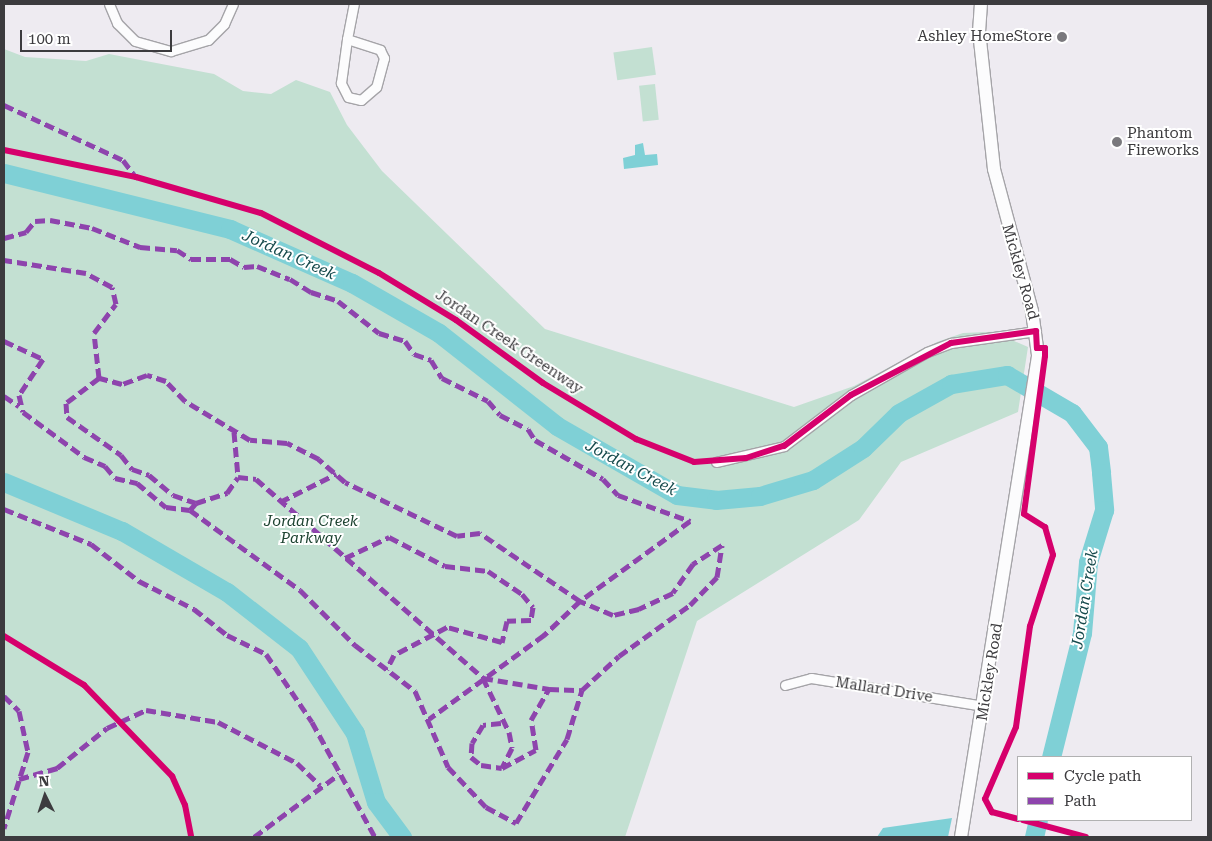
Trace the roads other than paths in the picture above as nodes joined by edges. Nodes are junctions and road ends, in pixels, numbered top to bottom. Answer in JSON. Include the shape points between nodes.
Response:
{"nodes":[{"id":1,"x":109,"y":4,"type":"edge"},
{"id":2,"x":233,"y":4,"type":"edge"},
{"id":3,"x":354,"y":4,"type":"edge"},
{"id":4,"x":981,"y":4,"type":"edge"},
{"id":5,"x":347,"y":39,"type":"junction"},
{"id":6,"x":1036,"y":331,"type":"junction"},
{"id":7,"x":716,"y":462,"type":"dead end"},
{"id":8,"x":785,"y":685,"type":"dead end"},
{"id":9,"x":984,"y":706,"type":"junction"},
{"id":10,"x":961,"y":837,"type":"edge"}],
"edges":[{"from":1,"to":2,"type":"street","via":[[117,23],[135,41],[171,51],[208,40],[224,24]]},
{"from":3,"to":5,"type":"street"},
{"from":4,"to":6,"type":"street","name":"Mickley Road","via":[[978,32],[994,169]]},
{"from":5,"to":5,"type":"street","via":[[341,83],[348,97],[361,100],[376,87],[384,58],[380,50]]},
{"from":6,"to":7,"type":"street","via":[[935,349],[851,395],[784,446]]},
{"from":6,"to":9,"type":"street","name":"Mickley Road","via":[[1038,355],[1028,430]]},
{"from":8,"to":9,"type":"street","name":"Mallard Drive","via":[[811,678]]},
{"from":9,"to":10,"type":"street","name":"Mickley Road"}]}
